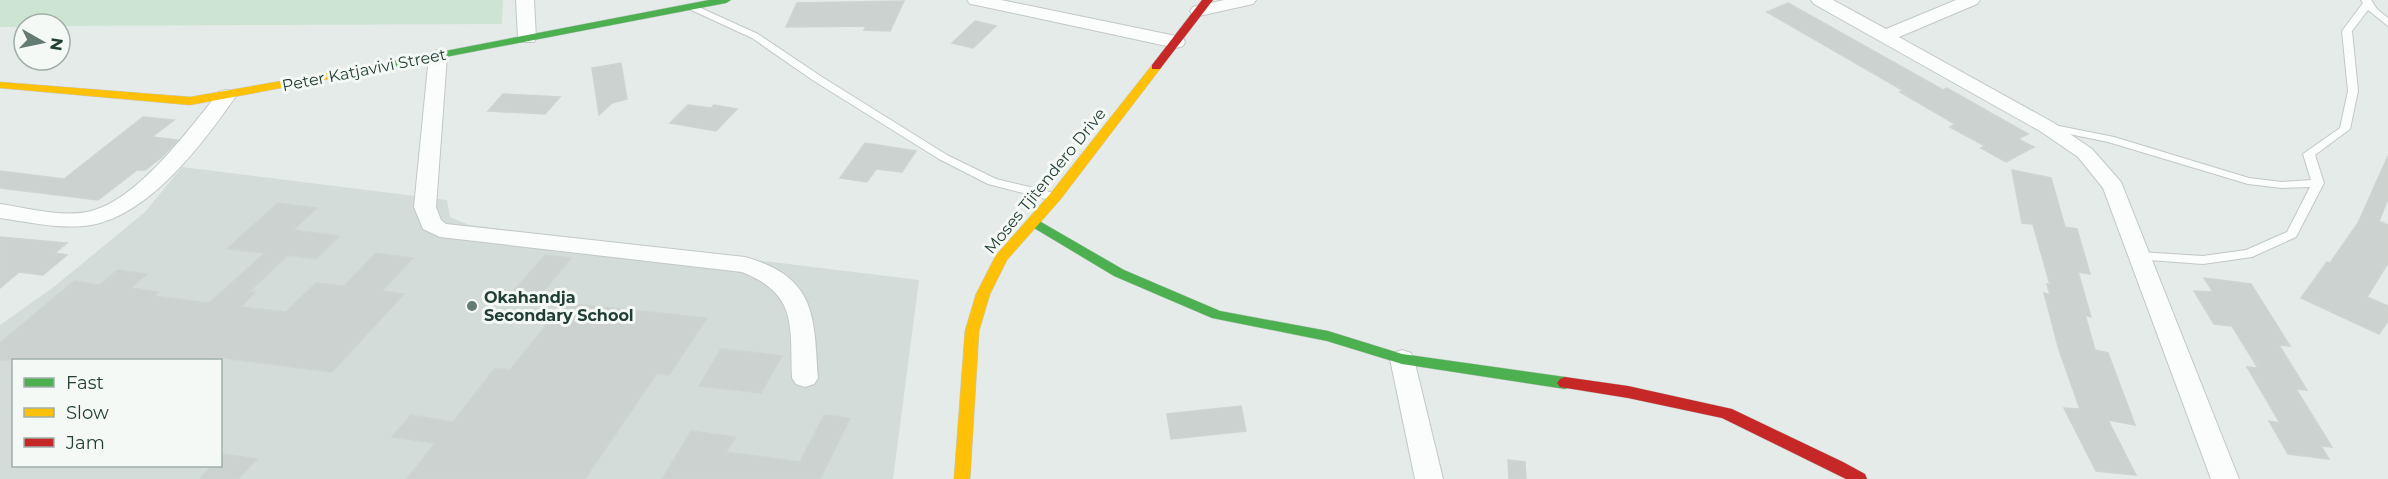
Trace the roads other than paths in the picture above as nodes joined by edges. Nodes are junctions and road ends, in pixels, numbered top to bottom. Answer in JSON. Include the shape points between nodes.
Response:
{"nodes":[{"id":1,"x":525,"y":0,"type":"edge"},
{"id":2,"x":726,"y":0,"type":"edge"},
{"id":3,"x":976,"y":0,"type":"edge"},
{"id":4,"x":1247,"y":0,"type":"edge"},
{"id":5,"x":1820,"y":0,"type":"edge"},
{"id":6,"x":1971,"y":0,"type":"edge"},
{"id":7,"x":2367,"y":2,"type":"edge"},
{"id":8,"x":1204,"y":6,"type":"edge"},
{"id":9,"x":692,"y":7,"type":"junction"},
{"id":10,"x":2388,"y":23,"type":"edge"},
{"id":11,"x":1885,"y":36,"type":"junction"},
{"id":12,"x":527,"y":38,"type":"junction"},
{"id":13,"x":1176,"y":42,"type":"junction"},
{"id":14,"x":438,"y":56,"type":"junction"},
{"id":15,"x":0,"y":85,"type":"edge"},
{"id":16,"x":226,"y":96,"type":"junction"},
{"id":17,"x":2047,"y":127,"type":"junction"},
{"id":18,"x":2318,"y":183,"type":"junction"},
{"id":19,"x":1054,"y":197,"type":"junction"},
{"id":20,"x":0,"y":212,"type":"edge"},
{"id":21,"x":1034,"y":222,"type":"junction"},
{"id":22,"x":2139,"y":256,"type":"junction"},
{"id":23,"x":1402,"y":359,"type":"junction"},
{"id":24,"x":805,"y":378,"type":"dead end"},
{"id":25,"x":962,"y":479,"type":"edge"},
{"id":26,"x":1429,"y":479,"type":"edge"},
{"id":27,"x":1859,"y":479,"type":"edge"},
{"id":28,"x":2225,"y":479,"type":"edge"}],
"edges":[{"from":1,"to":12,"type":"street"},
{"from":2,"to":9,"type":"street","name":"Peter Katjavivi Street"},
{"from":3,"to":13,"type":"street"},
{"from":4,"to":8,"type":"street"},
{"from":5,"to":11,"type":"street"},
{"from":6,"to":11,"type":"street"},
{"from":7,"to":10,"type":"lane"},
{"from":7,"to":18,"type":"lane","via":[[2347,31],[2353,91],[2345,129],[2309,154]]},
{"from":8,"to":13,"type":"street","name":"Moses Tjitendero Drive"},
{"from":9,"to":12,"type":"street","name":"Peter Katjavivi Street"},
{"from":9,"to":19,"type":"lane","via":[[755,36],[943,157],[992,182]]},
{"from":11,"to":17,"type":"street"},
{"from":12,"to":14,"type":"street","name":"Peter Katjavivi Street"},
{"from":13,"to":19,"type":"street","name":"Moses Tjitendero Drive"},
{"from":14,"to":16,"type":"street","name":"Peter Katjavivi Street"},
{"from":14,"to":24,"type":"street","via":[[425,207],[431,224],[440,230],[762,270],[783,281],[800,309]]},
{"from":15,"to":16,"type":"street","name":"Peter Katjavivi Street","via":[[167,100]]},
{"from":16,"to":20,"type":"street","via":[[152,184],[123,203],[93,218],[65,220]]},
{"from":17,"to":18,"type":"lane","via":[[2110,139],[2248,182]]},
{"from":17,"to":22,"type":"street","via":[[2085,153],[2113,187]]},
{"from":18,"to":22,"type":"lane","via":[[2292,234],[2248,254],[2203,260]]},
{"from":19,"to":21,"type":"street","name":"Moses Tjitendero Drive"},
{"from":21,"to":23,"type":"street","via":[[1119,273],[1217,315],[1328,336]]},
{"from":21,"to":25,"type":"street","name":"Moses Tjitendero Drive","via":[[1001,258],[983,294],[972,332]]},
{"from":22,"to":28,"type":"street"},
{"from":23,"to":26,"type":"street"},
{"from":23,"to":27,"type":"street","via":[[1628,392],[1726,413]]}]}
